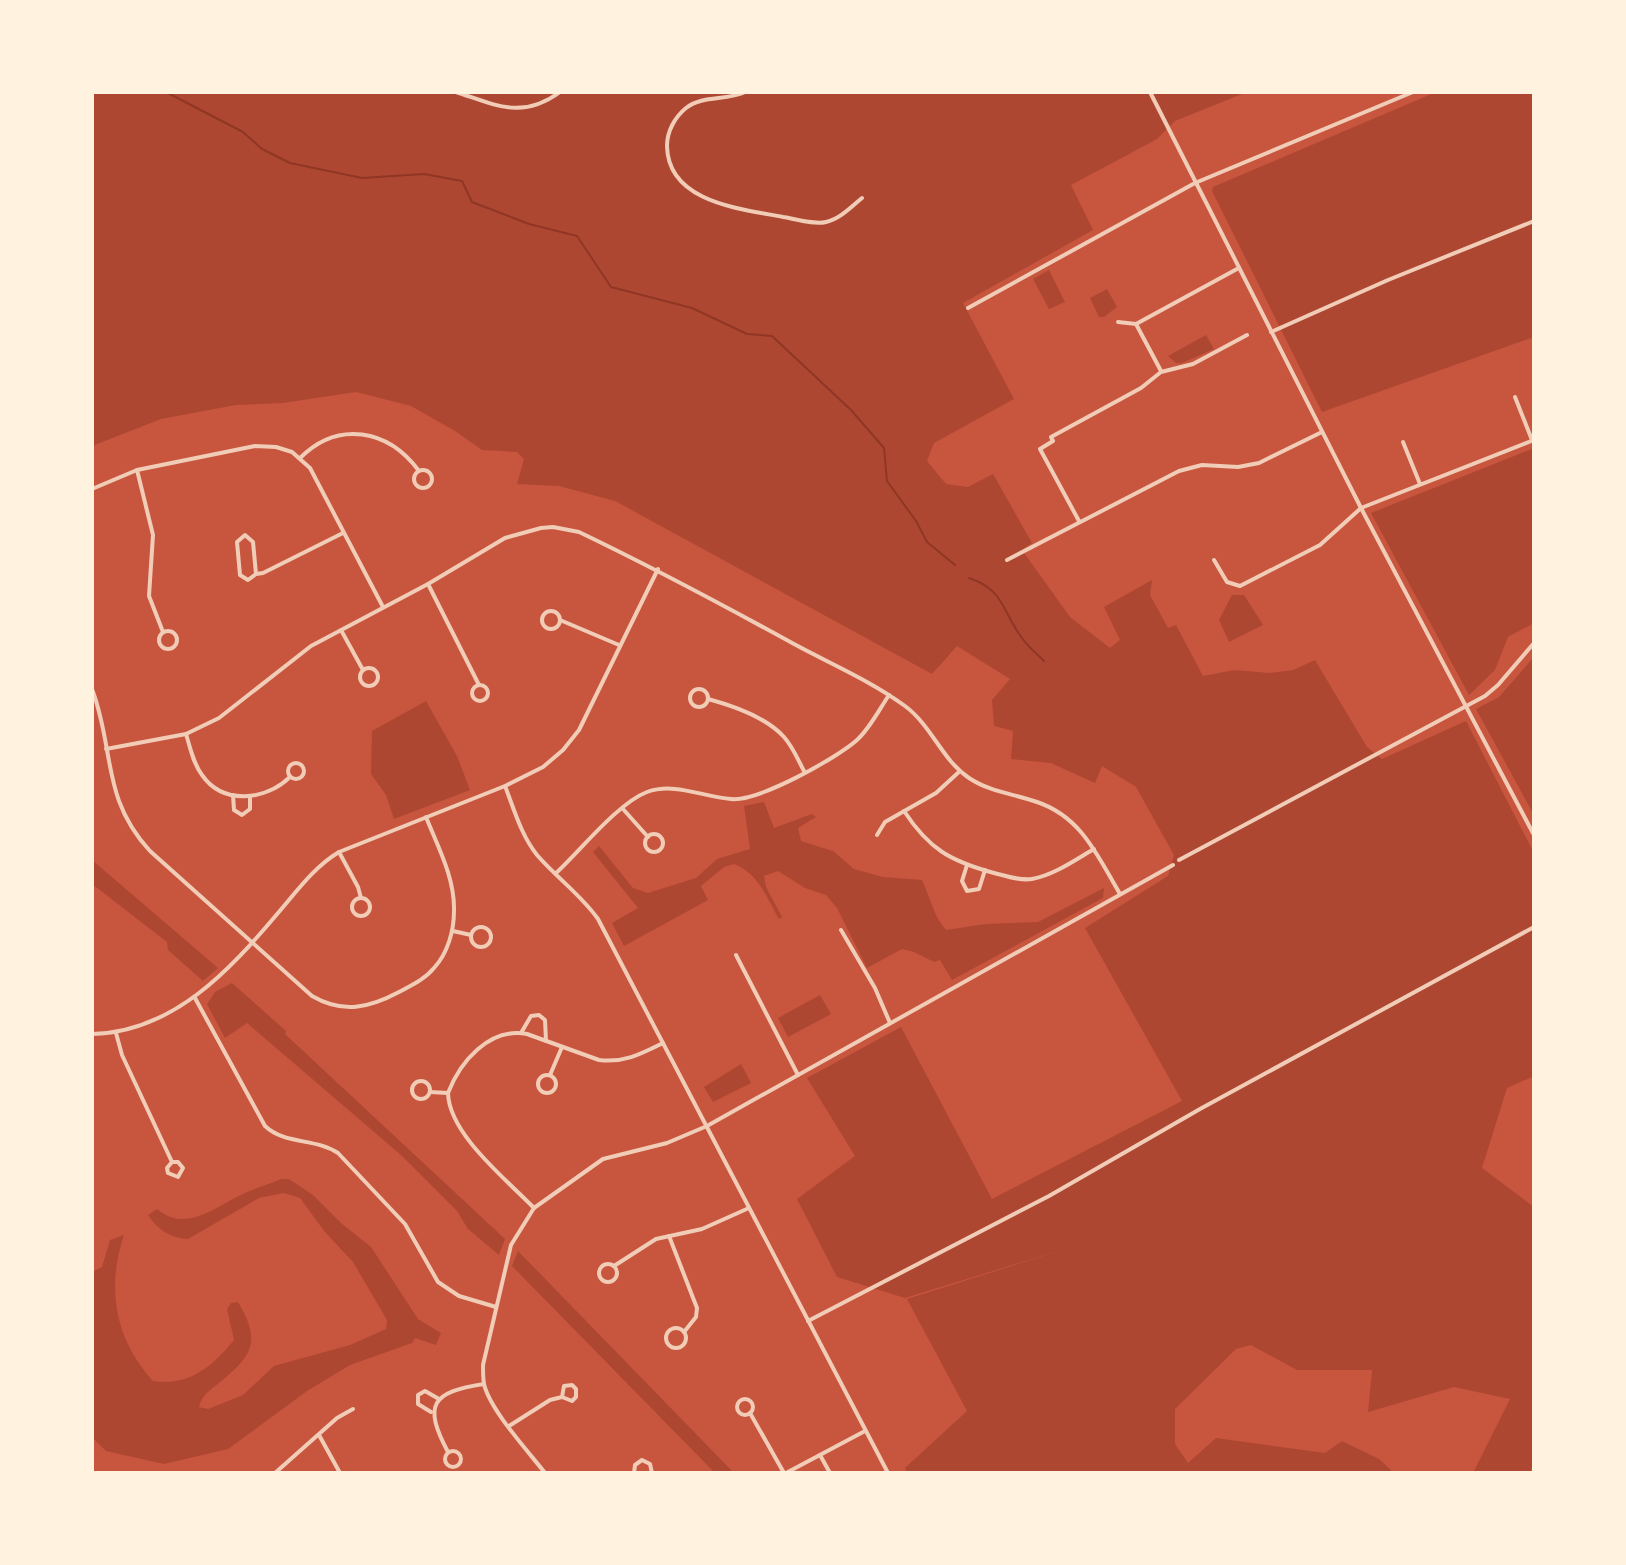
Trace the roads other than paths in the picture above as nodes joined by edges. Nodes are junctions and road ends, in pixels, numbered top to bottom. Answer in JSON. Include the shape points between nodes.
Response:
{"nodes":[{"id":1,"x":456,"y":92,"type":"edge"},
{"id":2,"x":560,"y":92,"type":"edge"},
{"id":3,"x":745,"y":92,"type":"edge"},
{"id":4,"x":1150,"y":92,"type":"edge"},
{"id":5,"x":1413,"y":92,"type":"edge"},
{"id":6,"x":1195,"y":183,"type":"junction"},
{"id":7,"x":862,"y":198,"type":"dead end"},
{"id":8,"x":1534,"y":221,"type":"edge"},
{"id":9,"x":1237,"y":269,"type":"junction"},
{"id":10,"x":968,"y":308,"type":"dead end"},
{"id":11,"x":1118,"y":322,"type":"dead end"},
{"id":12,"x":1136,"y":324,"type":"junction"},
{"id":13,"x":1271,"y":332,"type":"junction"},
{"id":14,"x":1247,"y":335,"type":"dead end"},
{"id":15,"x":1161,"y":372,"type":"junction"},
{"id":16,"x":1515,"y":397,"type":"dead end"},
{"id":17,"x":1322,"y":432,"type":"junction"},
{"id":18,"x":1533,"y":440,"type":"edge"},
{"id":19,"x":1403,"y":442,"type":"dead end"},
{"id":20,"x":300,"y":458,"type":"junction"},
{"id":21,"x":137,"y":470,"type":"junction"},
{"id":22,"x":419,"y":471,"type":"junction"},
{"id":23,"x":1420,"y":484,"type":"junction"},
{"id":24,"x":92,"y":489,"type":"edge"},
{"id":25,"x":1361,"y":508,"type":"junction"},
{"id":26,"x":1080,"y":522,"type":"junction"},
{"id":27,"x":343,"y":533,"type":"junction"},
{"id":28,"x":1007,"y":560,"type":"dead end"},
{"id":29,"x":1214,"y":560,"type":"dead end"},
{"id":30,"x":658,"y":569,"type":"junction"},
{"id":31,"x":256,"y":574,"type":"junction"},
{"id":32,"x":428,"y":584,"type":"junction"},
{"id":33,"x":383,"y":607,"type":"junction"},
{"id":34,"x":560,"y":620,"type":"junction"},
{"id":35,"x":341,"y":630,"type":"junction"},
{"id":36,"x":163,"y":632,"type":"junction"},
{"id":37,"x":1534,"y":643,"type":"edge"},
{"id":38,"x":619,"y":645,"type":"junction"},
{"id":39,"x":363,"y":670,"type":"junction"},
{"id":40,"x":479,"y":685,"type":"junction"},
{"id":41,"x":92,"y":689,"type":"edge"},
{"id":42,"x":889,"y":695,"type":"junction"},
{"id":43,"x":708,"y":699,"type":"junction"},
{"id":44,"x":1465,"y":706,"type":"junction"},
{"id":45,"x":186,"y":734,"type":"junction"},
{"id":46,"x":106,"y":749,"type":"junction"},
{"id":47,"x":804,"y":771,"type":"junction"},
{"id":48,"x":960,"y":771,"type":"junction"},
{"id":49,"x":290,"y":777,"type":"junction"},
{"id":50,"x":505,"y":786,"type":"junction"},
{"id":51,"x":233,"y":795,"type":"junction"},
{"id":52,"x":250,"y":796,"type":"junction"},
{"id":53,"x":623,"y":809,"type":"junction"},
{"id":54,"x":904,"y":811,"type":"junction"},
{"id":55,"x":426,"y":817,"type":"junction"},
{"id":56,"x":877,"y":835,"type":"dead end"},
{"id":57,"x":1534,"y":835,"type":"edge"},
{"id":58,"x":648,"y":837,"type":"junction"},
{"id":59,"x":1094,"y":849,"type":"junction"},
{"id":60,"x":339,"y":852,"type":"junction"},
{"id":61,"x":1179,"y":860,"type":"dead end"},
{"id":62,"x":967,"y":865,"type":"junction"},
{"id":63,"x":1173,"y":865,"type":"dead end"},
{"id":64,"x":985,"y":870,"type":"junction"},
{"id":65,"x":556,"y":873,"type":"junction"},
{"id":66,"x":1120,"y":894,"type":"junction"},
{"id":67,"x":361,"y":898,"type":"junction"},
{"id":68,"x":1534,"y":927,"type":"edge"},
{"id":69,"x":841,"y":930,"type":"dead end"},
{"id":70,"x":453,"y":931,"type":"junction"},
{"id":71,"x":471,"y":935,"type":"junction"},
{"id":72,"x":253,"y":943,"type":"junction"},
{"id":73,"x":736,"y":955,"type":"dead end"},
{"id":74,"x":195,"y":998,"type":"junction"},
{"id":75,"x":890,"y":1023,"type":"junction"},
{"id":76,"x":116,"y":1033,"type":"junction"},
{"id":77,"x":520,"y":1033,"type":"junction"},
{"id":78,"x":92,"y":1034,"type":"edge"},
{"id":79,"x":546,"y":1041,"type":"junction"},
{"id":80,"x":663,"y":1043,"type":"junction"},
{"id":81,"x":562,"y":1047,"type":"junction"},
{"id":82,"x":550,"y":1075,"type":"junction"},
{"id":83,"x":798,"y":1075,"type":"junction"},
{"id":84,"x":430,"y":1092,"type":"junction"},
{"id":85,"x":448,"y":1093,"type":"junction"},
{"id":86,"x":707,"y":1126,"type":"junction"},
{"id":87,"x":172,"y":1162,"type":"junction"},
{"id":88,"x":534,"y":1208,"type":"junction"},
{"id":89,"x":749,"y":1208,"type":"junction"},
{"id":90,"x":669,"y":1236,"type":"junction"},
{"id":91,"x":614,"y":1266,"type":"junction"},
{"id":92,"x":496,"y":1307,"type":"junction"},
{"id":93,"x":808,"y":1321,"type":"junction"},
{"id":94,"x":684,"y":1332,"type":"junction"},
{"id":95,"x":484,"y":1384,"type":"junction"},
{"id":96,"x":562,"y":1397,"type":"junction"},
{"id":97,"x":439,"y":1399,"type":"junction"},
{"id":98,"x":353,"y":1409,"type":"dead end"},
{"id":99,"x":432,"y":1413,"type":"junction"},
{"id":100,"x":750,"y":1413,"type":"junction"},
{"id":101,"x":509,"y":1426,"type":"junction"},
{"id":102,"x":865,"y":1431,"type":"junction"},
{"id":103,"x":319,"y":1435,"type":"junction"},
{"id":104,"x":448,"y":1452,"type":"junction"},
{"id":105,"x":820,"y":1455,"type":"junction"},
{"id":106,"x":275,"y":1473,"type":"edge"},
{"id":107,"x":340,"y":1473,"type":"edge"},
{"id":108,"x":545,"y":1473,"type":"edge"},
{"id":109,"x":634,"y":1473,"type":"edge"},
{"id":110,"x":652,"y":1473,"type":"edge"},
{"id":111,"x":785,"y":1473,"type":"edge"},
{"id":112,"x":830,"y":1473,"type":"edge"},
{"id":113,"x":888,"y":1473,"type":"edge"}],
"edges":[{"from":1,"to":2,"type":"street","via":[[518,109]]},
{"from":3,"to":7,"type":"street","via":[[701,101],[672,124],[668,151],[683,182],[714,202],[822,223],[836,219]]},
{"from":4,"to":6,"type":"street"},
{"from":5,"to":6,"type":"street"},
{"from":6,"to":9,"type":"street"},
{"from":6,"to":10,"type":"street"},
{"from":8,"to":13,"type":"street"},
{"from":9,"to":12,"type":"street"},
{"from":9,"to":13,"type":"street"},
{"from":11,"to":12,"type":"street"},
{"from":12,"to":15,"type":"street"},
{"from":13,"to":17,"type":"street"},
{"from":14,"to":15,"type":"street","via":[[1193,364]]},
{"from":15,"to":26,"type":"street","via":[[1051,437],[1053,441],[1040,449]]},
{"from":16,"to":18,"type":"street"},
{"from":17,"to":25,"type":"street"},
{"from":17,"to":26,"type":"street","via":[[1259,463],[1179,471]]},
{"from":18,"to":23,"type":"street"},
{"from":19,"to":23,"type":"street"},
{"from":20,"to":21,"type":"street","via":[[276,447],[255,446]]},
{"from":20,"to":22,"type":"street","via":[[324,440],[358,433],[395,448]]},
{"from":20,"to":27,"type":"street"},
{"from":21,"to":24,"type":"street"},
{"from":21,"to":36,"type":"street","via":[[153,535],[149,596]]},
{"from":22,"to":22,"type":"street","via":[[415,483],[428,486],[430,474]]},
{"from":23,"to":25,"type":"street"},
{"from":25,"to":29,"type":"street","via":[[1320,545],[1240,586],[1227,582]]},
{"from":25,"to":44,"type":"street"},
{"from":26,"to":28,"type":"street"},
{"from":27,"to":31,"type":"street"},
{"from":27,"to":33,"type":"street"},
{"from":30,"to":32,"type":"street","via":[[579,532],[553,527],[505,538]]},
{"from":30,"to":38,"type":"street"},
{"from":30,"to":42,"type":"street"},
{"from":31,"to":31,"type":"street","via":[[248,580],[240,575],[237,542],[242,536],[253,542]]},
{"from":32,"to":33,"type":"street"},
{"from":32,"to":40,"type":"street"},
{"from":33,"to":35,"type":"street"},
{"from":34,"to":34,"type":"street","via":[[549,612],[542,623],[554,629]]},
{"from":34,"to":38,"type":"street"},
{"from":35,"to":39,"type":"street"},
{"from":35,"to":45,"type":"street","via":[[311,646],[219,718]]},
{"from":36,"to":36,"type":"street","via":[[159,643],[171,649],[177,636]]},
{"from":37,"to":44,"type":"street","via":[[1498,685]]},
{"from":38,"to":50,"type":"street","via":[[579,730],[563,750]]},
{"from":39,"to":39,"type":"street","via":[[375,671],[374,685],[362,684]]},
{"from":40,"to":40,"type":"street","via":[[488,693],[480,702],[471,692]]},
{"from":41,"to":46,"type":"street"},
{"from":42,"to":47,"type":"street","via":[[856,741]]},
{"from":42,"to":48,"type":"street","via":[[924,723]]},
{"from":43,"to":43,"type":"street","via":[[701,689],[691,697],[700,706]]},
{"from":43,"to":47,"type":"street","via":[[775,729]]},
{"from":44,"to":57,"type":"street"},
{"from":44,"to":61,"type":"street"},
{"from":45,"to":46,"type":"street"},
{"from":45,"to":51,"type":"street","via":[[201,774]]},
{"from":46,"to":72,"type":"street","via":[[113,789],[132,831]]},
{"from":47,"to":53,"type":"street","via":[[742,799],[667,788],[641,795]]},
{"from":48,"to":54,"type":"street"},
{"from":48,"to":59,"type":"street","via":[[986,787],[1061,813]]},
{"from":49,"to":49,"type":"street","via":[[301,778],[302,765],[290,765]]},
{"from":49,"to":52,"type":"street","via":[[277,788]]},
{"from":50,"to":55,"type":"street"},
{"from":50,"to":65,"type":"street","via":[[528,842]]},
{"from":51,"to":52,"type":"street"},
{"from":51,"to":52,"type":"street","via":[[234,810],[242,815],[250,809]]},
{"from":53,"to":58,"type":"street"},
{"from":53,"to":65,"type":"street"},
{"from":54,"to":56,"type":"street","via":[[885,822]]},
{"from":54,"to":62,"type":"street","via":[[928,843]]},
{"from":55,"to":60,"type":"street"},
{"from":55,"to":70,"type":"street","via":[[452,884]]},
{"from":58,"to":58,"type":"street","via":[[661,837],[660,850],[646,848]]},
{"from":59,"to":64,"type":"street","via":[[1032,879]]},
{"from":59,"to":66,"type":"street"},
{"from":60,"to":67,"type":"street"},
{"from":60,"to":72,"type":"street","via":[[318,867]]},
{"from":62,"to":64,"type":"street"},
{"from":62,"to":64,"type":"street","via":[[962,881],[967,891],[979,889]]},
{"from":63,"to":66,"type":"street"},
{"from":65,"to":80,"type":"street","via":[[598,919]]},
{"from":66,"to":75,"type":"street"},
{"from":67,"to":67,"type":"street","via":[[370,908],[360,916],[352,908]]},
{"from":68,"to":93,"type":"street","via":[[1049,1196]]},
{"from":69,"to":75,"type":"street"},
{"from":70,"to":71,"type":"street"},
{"from":70,"to":72,"type":"street","via":[[436,966],[407,988],[377,1003],[346,1008],[312,996]]},
{"from":71,"to":71,"type":"street","via":[[479,946],[490,937],[484,927]]},
{"from":72,"to":74,"type":"street"},
{"from":73,"to":83,"type":"street"},
{"from":74,"to":76,"type":"street"},
{"from":74,"to":92,"type":"street","via":[[265,1126],[338,1153],[405,1224],[438,1282],[459,1296]]},
{"from":75,"to":83,"type":"street"},
{"from":76,"to":78,"type":"street"},
{"from":76,"to":87,"type":"street"},
{"from":77,"to":79,"type":"street"},
{"from":77,"to":79,"type":"street","via":[[531,1016],[539,1015],[545,1020]]},
{"from":77,"to":85,"type":"street","via":[[494,1040],[468,1056]]},
{"from":79,"to":81,"type":"street"},
{"from":80,"to":81,"type":"street","via":[[621,1062]]},
{"from":80,"to":86,"type":"street"},
{"from":81,"to":82,"type":"street"},
{"from":82,"to":82,"type":"street","via":[[538,1081],[544,1093],[556,1086]]},
{"from":83,"to":86,"type":"street"},
{"from":84,"to":84,"type":"street","via":[[422,1081],[412,1090],[422,1099]]},
{"from":84,"to":85,"type":"street"},
{"from":85,"to":88,"type":"street","via":[[462,1134]]},
{"from":86,"to":88,"type":"street","via":[[667,1143],[603,1159]]},
{"from":86,"to":89,"type":"street"},
{"from":87,"to":87,"type":"street","via":[[167,1171],[178,1177],[183,1168]]},
{"from":88,"to":92,"type":"street","via":[[511,1245]]},
{"from":89,"to":90,"type":"street","via":[[702,1229]]},
{"from":89,"to":93,"type":"street"},
{"from":90,"to":91,"type":"street","via":[[647,1243]]},
{"from":90,"to":94,"type":"street","via":[[697,1308]]},
{"from":91,"to":91,"type":"street","via":[[601,1267],[601,1278],[614,1279]]},
{"from":92,"to":95,"type":"street"},
{"from":93,"to":102,"type":"street"},
{"from":94,"to":94,"type":"street","via":[[682,1347],[669,1345],[670,1331]]},
{"from":95,"to":97,"type":"street"},
{"from":95,"to":101,"type":"street"},
{"from":96,"to":96,"type":"street","via":[[574,1399],[576,1389],[564,1386]]},
{"from":96,"to":101,"type":"street"},
{"from":97,"to":99,"type":"street"},
{"from":97,"to":99,"type":"street","via":[[425,1391],[418,1395],[418,1404]]},
{"from":98,"to":103,"type":"street"},
{"from":99,"to":104,"type":"street"},
{"from":100,"to":100,"type":"street","via":[[739,1411],[741,1400],[753,1403]]},
{"from":100,"to":111,"type":"street"},
{"from":101,"to":108,"type":"street"},
{"from":102,"to":105,"type":"street"},
{"from":102,"to":113,"type":"street"},
{"from":103,"to":106,"type":"street"},
{"from":103,"to":107,"type":"street"},
{"from":104,"to":104,"type":"street","via":[[445,1463],[458,1466],[460,1455]]},
{"from":105,"to":111,"type":"street"},
{"from":105,"to":112,"type":"street"},
{"from":109,"to":110,"type":"street","via":[[642,1460]]}]}
